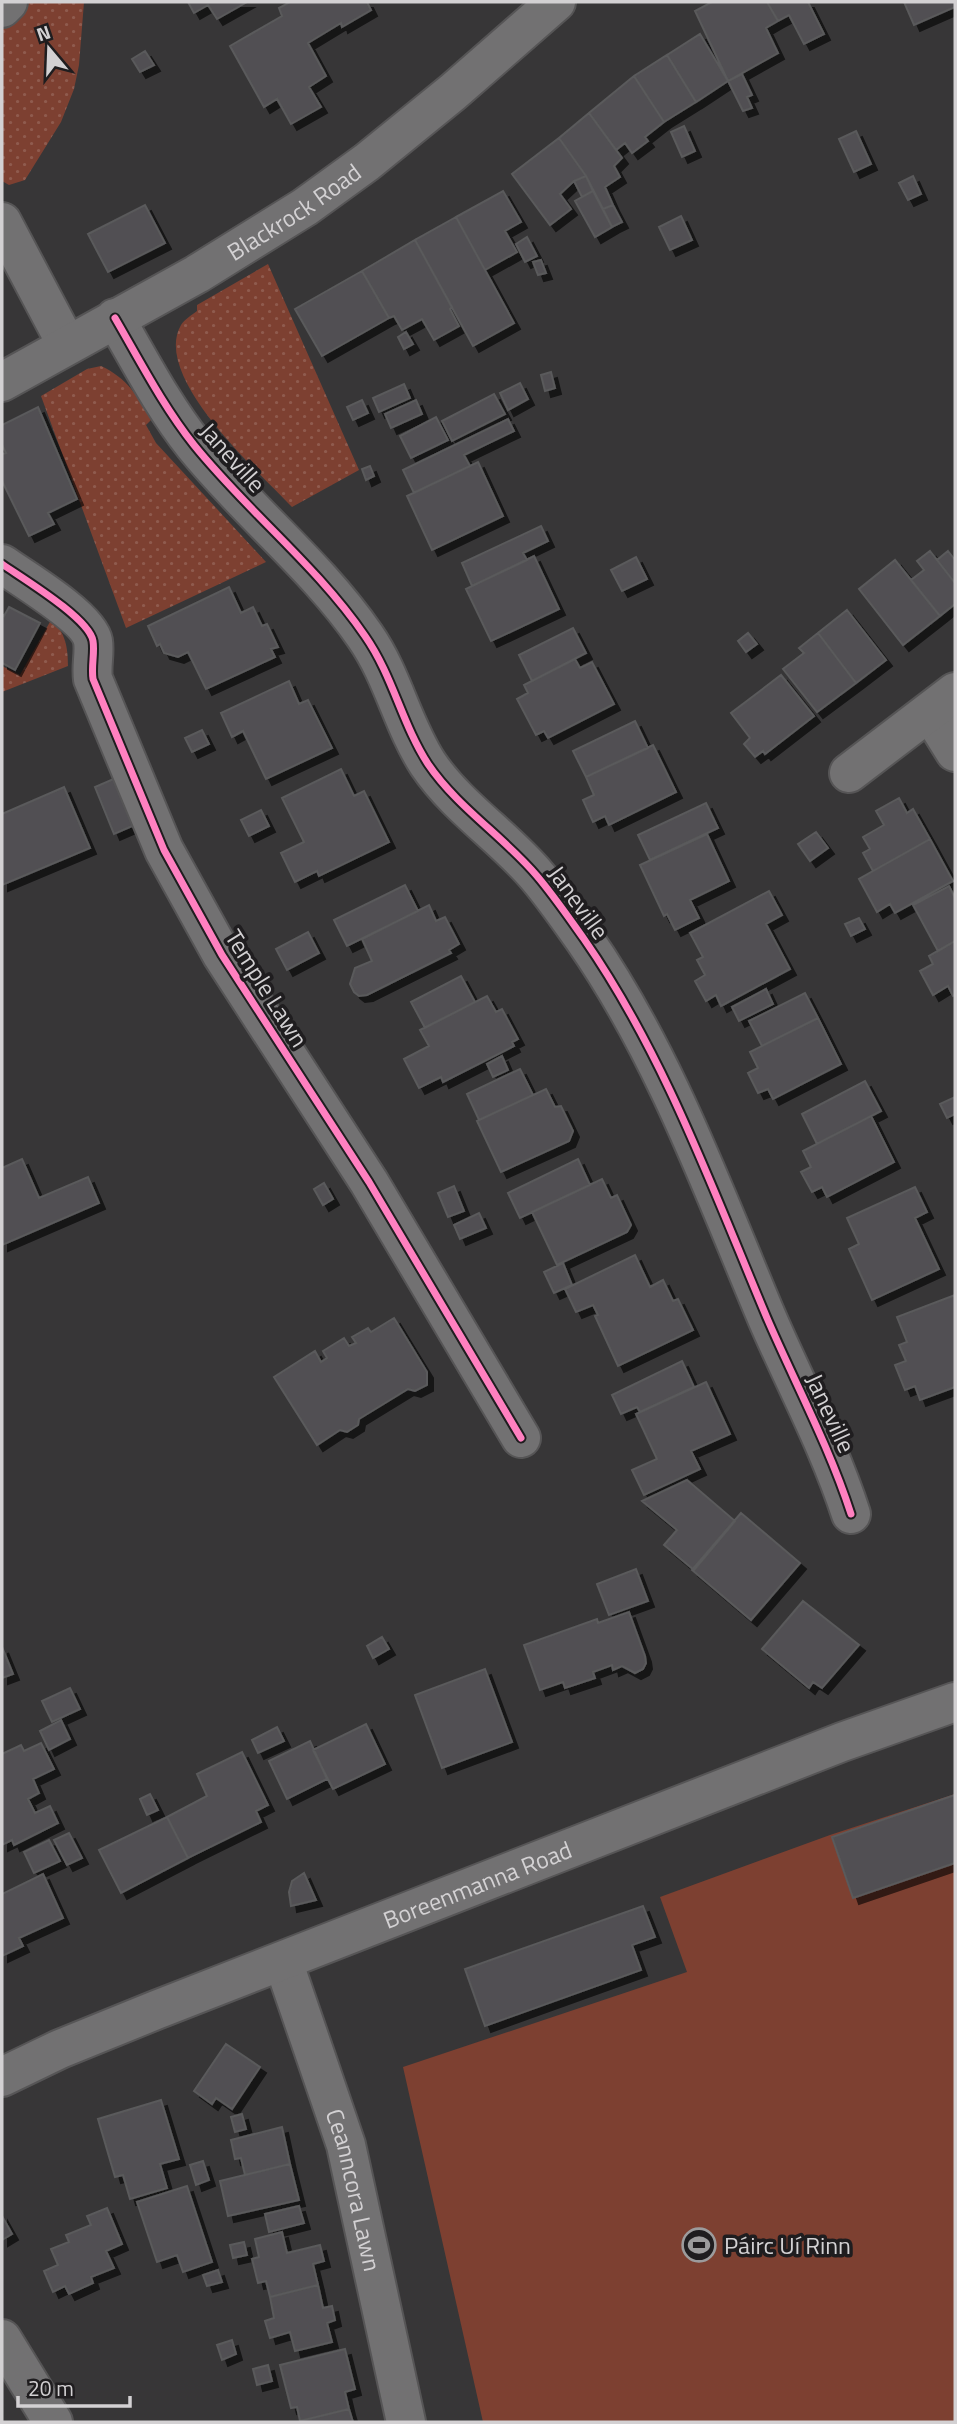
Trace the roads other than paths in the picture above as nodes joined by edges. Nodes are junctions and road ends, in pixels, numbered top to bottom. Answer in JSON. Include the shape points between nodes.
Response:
{"nodes":[{"id":1,"x":8,"y":2,"type":"edge"},
{"id":2,"x":556,"y":2,"type":"edge"},
{"id":3,"x":2,"y":8,"type":"edge"},
{"id":4,"x":2,"y":222,"type":"edge"},
{"id":5,"x":115,"y":318,"type":"junction"},
{"id":6,"x":67,"y":345,"type":"junction"},
{"id":7,"x":2,"y":382,"type":"edge"},
{"id":8,"x":2,"y":564,"type":"edge"},
{"id":9,"x":943,"y":702,"type":"edge"},
{"id":10,"x":955,"y":752,"type":"edge"},
{"id":11,"x":849,"y":773,"type":"dead end"},
{"id":12,"x":521,"y":1438,"type":"dead end"},
{"id":13,"x":852,"y":1514,"type":"dead end"},
{"id":14,"x":955,"y":1702,"type":"edge"},
{"id":15,"x":283,"y":1961,"type":"junction"},
{"id":16,"x":2,"y":2077,"type":"edge"},
{"id":17,"x":2,"y":2339,"type":"edge"},
{"id":18,"x":53,"y":2422,"type":"edge"},
{"id":19,"x":405,"y":2422,"type":"edge"}],
"edges":[{"from":1,"to":3,"type":"street"},
{"from":2,"to":5,"type":"street","name":"Blackrock Road","via":[[453,92],[305,207]]},
{"from":4,"to":6,"type":"street"},
{"from":5,"to":6,"type":"street","name":"Blackrock Road"},
{"from":5,"to":13,"type":"street","name":"Janeville","via":[[194,445],[365,636],[430,766],[537,876],[587,944],[628,1012],[687,1130]]},
{"from":6,"to":7,"type":"street","name":"Blackrock Road"},
{"from":8,"to":12,"type":"street","name":"Temple Lawn","via":[[88,629],[93,640],[93,679],[164,850],[222,955],[369,1182]]},
{"from":9,"to":10,"type":"street"},
{"from":9,"to":11,"type":"street"},
{"from":14,"to":15,"type":"street","name":"Boreenmanna Road"},
{"from":15,"to":16,"type":"street","name":"Boreenmanna Road","via":[[105,2030]]},
{"from":15,"to":19,"type":"street","name":"Ceanncora Lawn","via":[[346,2145]]},
{"from":17,"to":18,"type":"street"}]}
